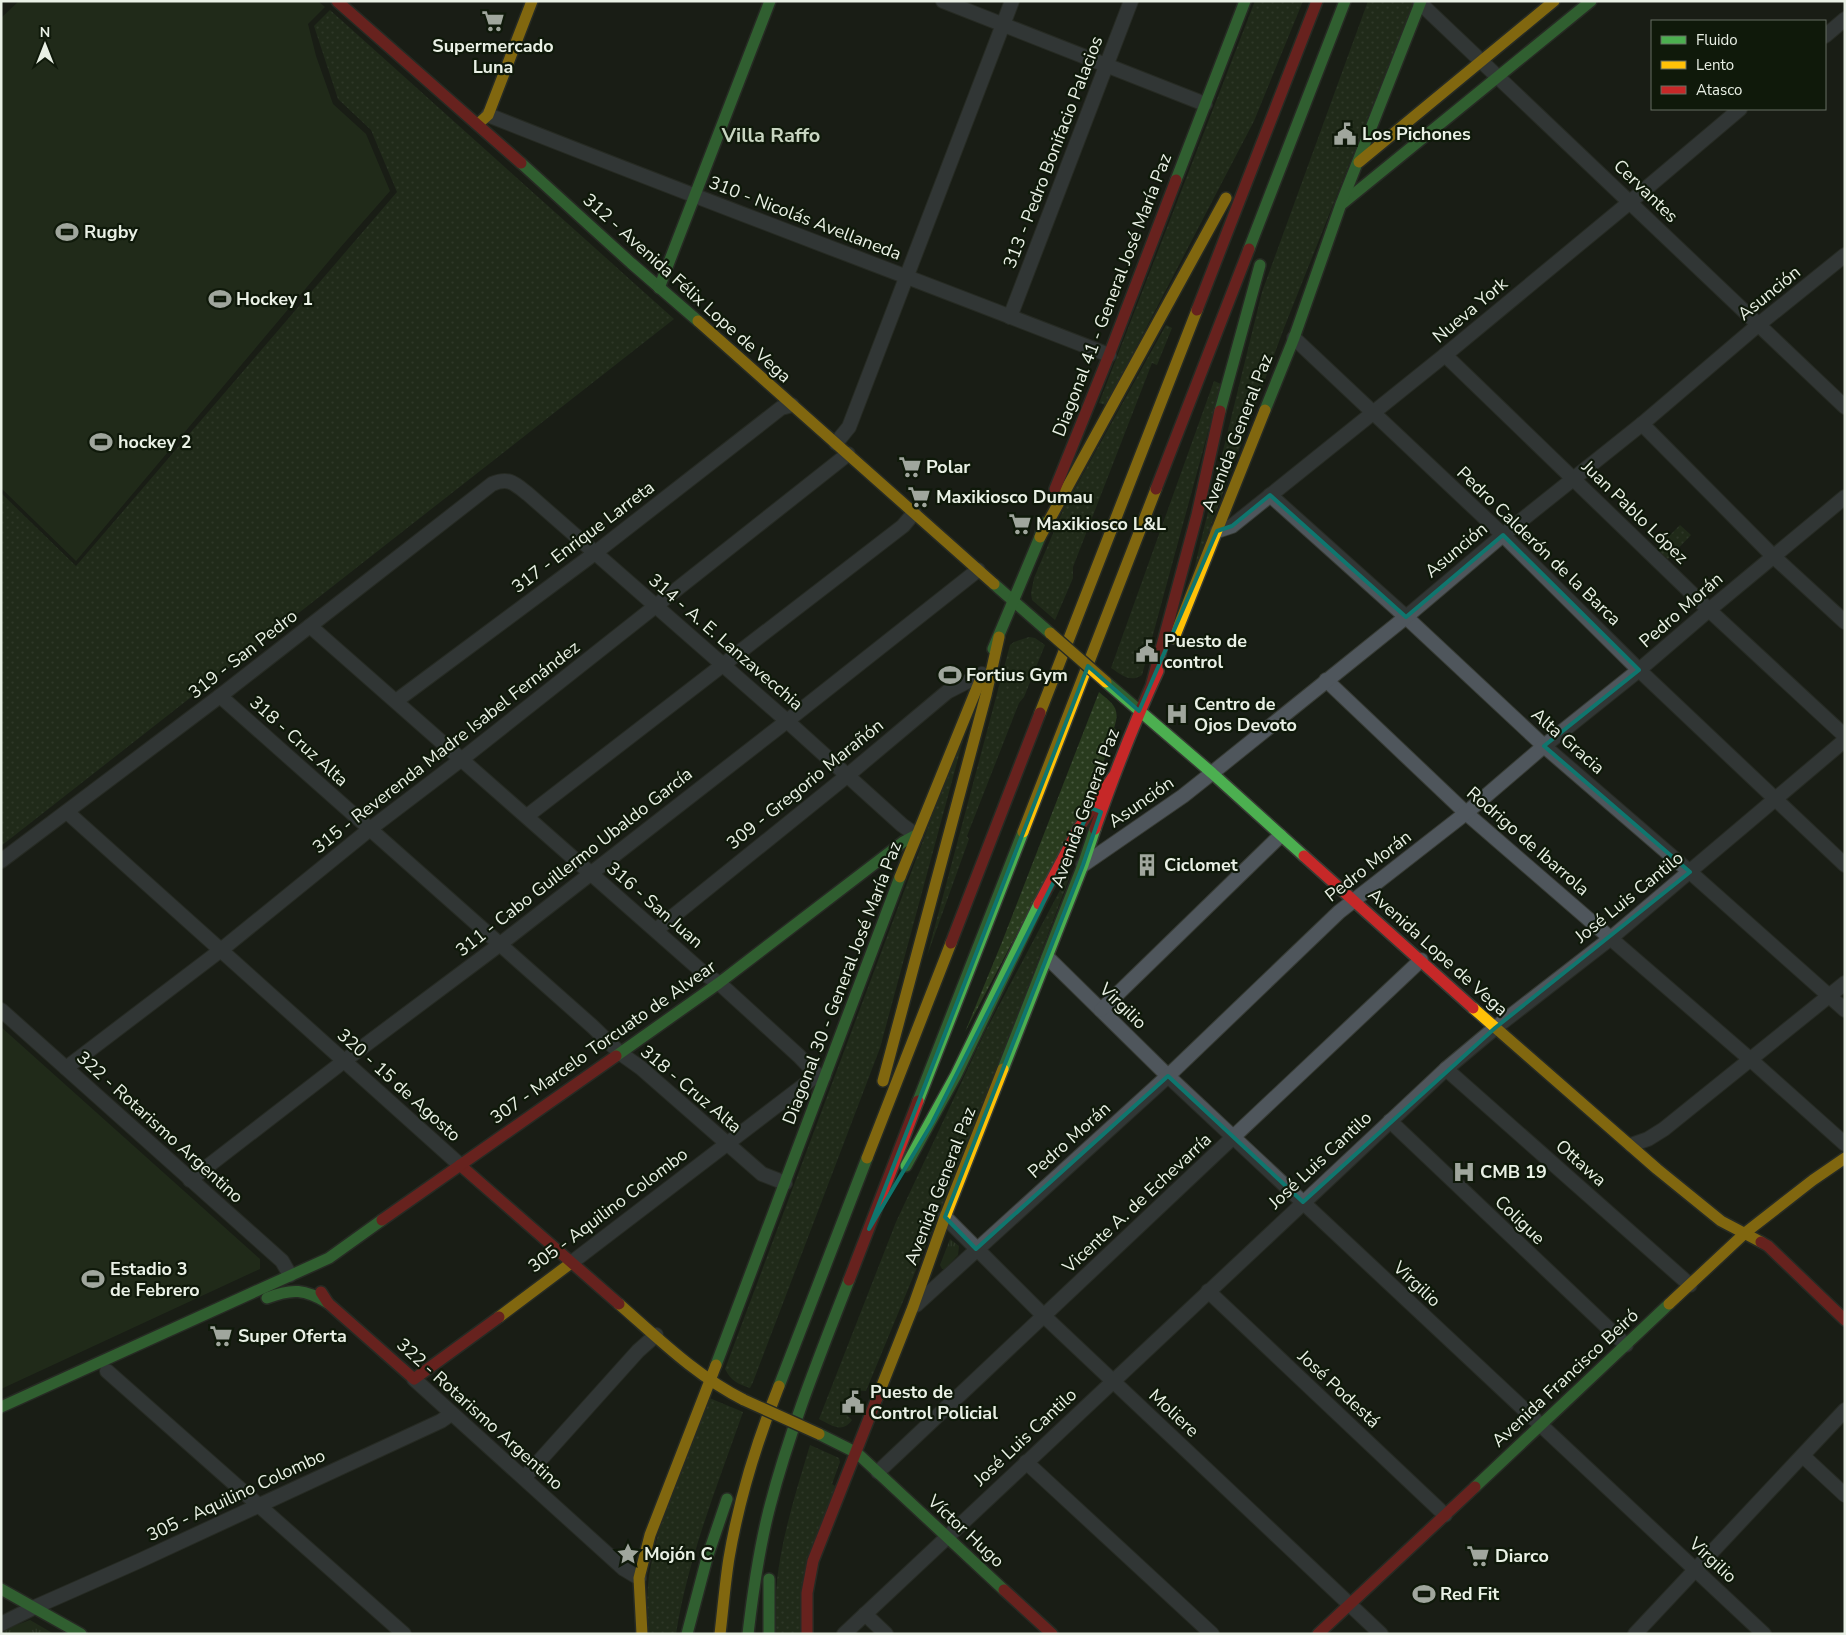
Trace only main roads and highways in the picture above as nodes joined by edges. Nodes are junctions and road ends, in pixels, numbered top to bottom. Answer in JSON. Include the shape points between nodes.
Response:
{"nodes":[{"id":1,"x":337,"y":1,"type":"edge"},
{"id":2,"x":532,"y":1,"type":"edge"},
{"id":3,"x":770,"y":1,"type":"edge"},
{"id":4,"x":1245,"y":1,"type":"edge"},
{"id":5,"x":1317,"y":1,"type":"edge"},
{"id":6,"x":1345,"y":1,"type":"edge"},
{"id":7,"x":1554,"y":1,"type":"edge"},
{"id":8,"x":1591,"y":1,"type":"edge"},
{"id":9,"x":1420,"y":2,"type":"edge"},
{"id":10,"x":1272,"y":117,"type":"junction"},
{"id":11,"x":483,"y":120,"type":"junction"},
{"id":12,"x":1297,"y":125,"type":"junction"},
{"id":13,"x":1357,"y":164,"type":"junction"},
{"id":14,"x":1341,"y":204,"type":"junction"},
{"id":15,"x":1273,"y":219,"type":"dead end"},
{"id":16,"x":1263,"y":256,"type":"dead end"},
{"id":17,"x":659,"y":288,"type":"junction"},
{"id":18,"x":1040,"y":537,"type":"junction"},
{"id":19,"x":1014,"y":601,"type":"junction"},
{"id":20,"x":998,"y":637,"type":"junction"},
{"id":21,"x":1152,"y":683,"type":"junction"},
{"id":22,"x":1139,"y":711,"type":"junction"},
{"id":23,"x":1113,"y":777,"type":"junction"},
{"id":24,"x":916,"y":835,"type":"junction"},
{"id":25,"x":1845,"y":1158,"type":"edge"},
{"id":26,"x":460,"y":1165,"type":"junction"},
{"id":27,"x":859,"y":1181,"type":"junction"},
{"id":28,"x":869,"y":1229,"type":"junction"},
{"id":29,"x":1745,"y":1233,"type":"junction"},
{"id":30,"x":571,"y":1263,"type":"junction"},
{"id":31,"x":311,"y":1278,"type":"junction"},
{"id":32,"x":328,"y":1303,"type":"junction"},
{"id":33,"x":1845,"y":1320,"type":"edge"},
{"id":34,"x":414,"y":1379,"type":"joint"},
{"id":35,"x":710,"y":1380,"type":"junction"},
{"id":36,"x":1,"y":1407,"type":"edge"},
{"id":37,"x":18,"y":1412,"type":"dead end"},
{"id":38,"x":761,"y":1431,"type":"junction"},
{"id":39,"x":819,"y":1434,"type":"joint"},
{"id":40,"x":857,"y":1453,"type":"junction"},
{"id":41,"x":772,"y":1495,"type":"junction"},
{"id":42,"x":1,"y":1589,"type":"edge"},
{"id":43,"x":81,"y":1634,"type":"edge"},
{"id":44,"x":642,"y":1634,"type":"edge"},
{"id":45,"x":687,"y":1634,"type":"edge"},
{"id":46,"x":720,"y":1634,"type":"edge"},
{"id":47,"x":748,"y":1634,"type":"edge"},
{"id":48,"x":769,"y":1634,"type":"edge"},
{"id":49,"x":807,"y":1634,"type":"edge"},
{"id":50,"x":1052,"y":1634,"type":"edge"},
{"id":51,"x":1318,"y":1634,"type":"edge"}],
"edges":[{"from":1,"to":11,"type":"main road","name":"312 - Avenida Félix Lope de Vega"},
{"from":2,"to":11,"type":"main road"},
{"from":3,"to":17,"type":"main road"},
{"from":4,"to":18,"type":"main road","name":"Diagonal 41 - General José María Paz","via":[[1049,504]]},
{"from":5,"to":10,"type":"main road"},
{"from":6,"to":12,"type":"main road"},
{"from":7,"to":13,"type":"main road"},
{"from":8,"to":14,"type":"main road"},
{"from":9,"to":13,"type":"main road","name":"Avenida General Paz"},
{"from":10,"to":18,"type":"main road"},
{"from":10,"to":27,"type":"main road"},
{"from":11,"to":17,"type":"main road","name":"312 - Avenida Félix Lope de Vega"},
{"from":12,"to":15,"type":"main road"},
{"from":12,"to":28,"type":"main road"},
{"from":13,"to":14,"type":"main road","name":"Avenida General Paz"},
{"from":14,"to":21,"type":"main road","name":"Avenida General Paz","via":[[1294,338],[1218,531]]},
{"from":16,"to":21,"type":"main road","via":[[1240,333],[1197,515]]},
{"from":17,"to":19,"type":"main road","name":"312 - Avenida Félix Lope de Vega"},
{"from":18,"to":19,"type":"main road","name":"Diagonal 41 - General José María Paz"},
{"from":19,"to":20,"type":"main road","name":"Diagonal 30 - General José María Paz"},
{"from":19,"to":22,"type":"main road","name":"Avenida Lope de Vega","bridge":true},
{"from":20,"to":24,"type":"main road","name":"Diagonal 30 - General José María Paz"},
{"from":20,"to":27,"type":"main road","via":[[986,695],[895,1031]]},
{"from":21,"to":22,"type":"main road","name":"Avenida General Paz"},
{"from":22,"to":23,"type":"main road","name":"Avenida General Paz"},
{"from":22,"to":29,"type":"main road","name":"Avenida Lope de Vega","via":[[1630,1145],[1720,1221]]},
{"from":23,"to":28,"type":"main road","via":[[1093,803],[932,1123]]},
{"from":23,"to":40,"type":"main road","name":"Avenida General Paz","via":[[1084,865],[945,1217]]},
{"from":24,"to":26,"type":"main road","name":"307 - Marcelo Torcuato de Alvear","via":[[719,983]]},
{"from":24,"to":35,"type":"main road","name":"Diagonal 30 - General José María Paz","via":[[821,1076],[785,1183]]},
{"from":25,"to":29,"type":"main road","name":"Avenida Francisco Beiró"},
{"from":26,"to":30,"type":"main road","name":"320 - 15 de Agosto"},
{"from":26,"to":31,"type":"main road","name":"307 - Marcelo Torcuato de Alvear","via":[[329,1258]]},
{"from":27,"to":38,"type":"main road"},
{"from":28,"to":41,"type":"main road","via":[[786,1446]]},
{"from":29,"to":33,"type":"main road","name":"Avenida Lope de Vega","via":[[1768,1246]]},
{"from":29,"to":51,"type":"main road","name":"Avenida Francisco Beiró"},
{"from":30,"to":34,"type":"main road","name":"305 - Aquilino Colombo"},
{"from":30,"to":35,"type":"main road","name":"320 - 15 de Agosto"},
{"from":31,"to":32,"type":"main road","name":"322 - Rotarismo Argentino"},
{"from":31,"to":36,"type":"main road","name":"307 - Marcelo Torcuato de Alvear","via":[[290,1276]]},
{"from":32,"to":34,"type":"main road","name":"322 - Rotarismo Argentino"},
{"from":32,"to":37,"type":"main road","via":[[308,1292],[281,1292]]},
{"from":35,"to":39,"type":"main road","name":"320 - 15 de Agosto","bridge":true,"via":[[744,1400]]},
{"from":35,"to":44,"type":"main road","name":"Diagonal 30 - General José María Paz","via":[[650,1534],[639,1578]]},
{"from":38,"to":45,"type":"main road","via":[[732,1489],[707,1558]]},
{"from":38,"to":46,"type":"main road","via":[[740,1504],[726,1576]]},
{"from":39,"to":40,"type":"main road","name":"Víctor Hugo"},
{"from":40,"to":49,"type":"main road","name":"Avenida General Paz","via":[[813,1561],[807,1593]]},
{"from":40,"to":50,"type":"main road","name":"Víctor Hugo"},
{"from":41,"to":47,"type":"main road","via":[[751,1599]]},
{"from":41,"to":48,"type":"main road"},
{"from":42,"to":43,"type":"main road"}]}
